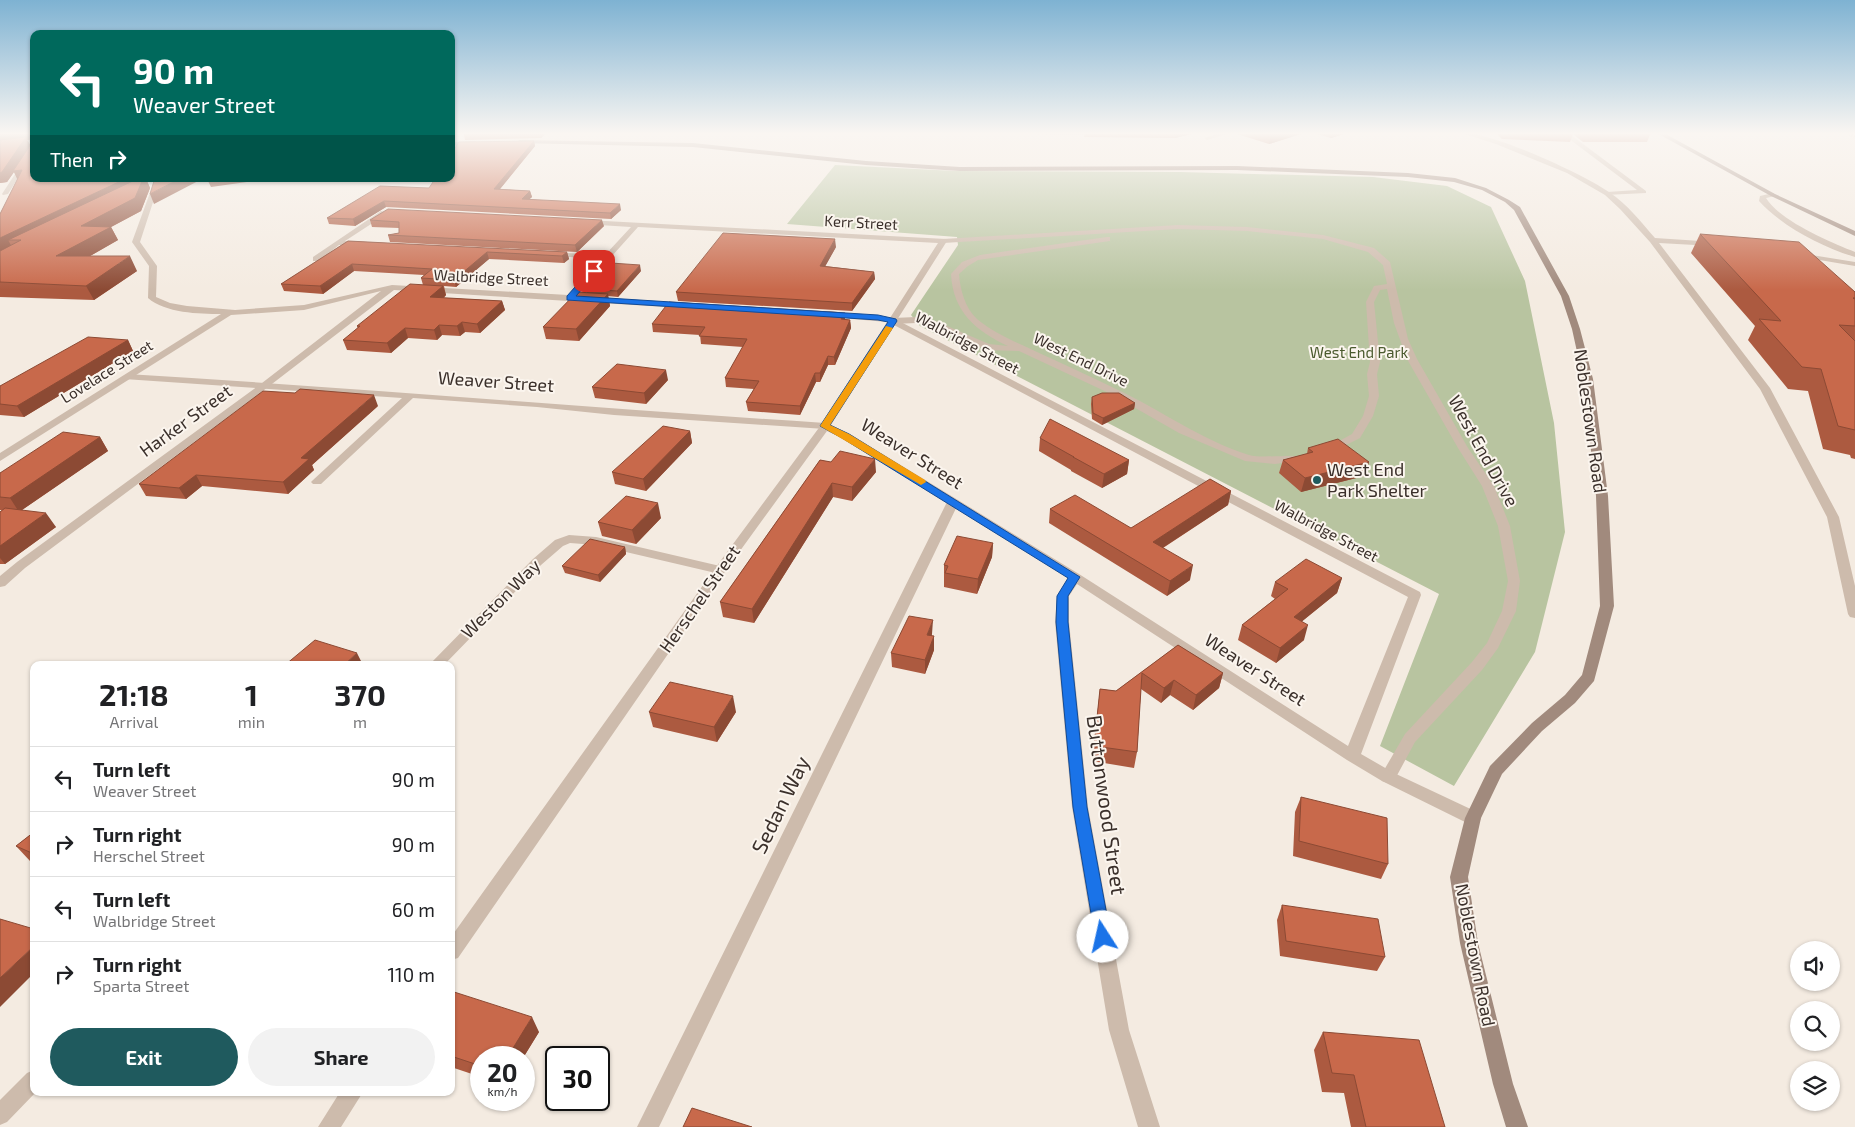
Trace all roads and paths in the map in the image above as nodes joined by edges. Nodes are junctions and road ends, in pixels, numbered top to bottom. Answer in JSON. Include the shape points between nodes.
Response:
{"nodes":[{"id":1,"x":12,"y":185,"type":"edge"},
{"id":2,"x":158,"y":185,"type":"edge"},
{"id":3,"x":1470,"y":185,"type":"edge"},
{"id":4,"x":1591,"y":185,"type":"edge"},
{"id":5,"x":1634,"y":185,"type":"edge"},
{"id":6,"x":1754,"y":185,"type":"edge"},
{"id":7,"x":6,"y":194,"type":"dead end"},
{"id":8,"x":1607,"y":194,"type":"junction"},
{"id":9,"x":1773,"y":195,"type":"junction"},
{"id":10,"x":389,"y":211,"type":"edge"},
{"id":11,"x":577,"y":221,"type":"edge"},
{"id":12,"x":636,"y":224,"type":"junction"},
{"id":13,"x":1135,"y":230,"type":"junction"},
{"id":14,"x":1855,"y":234,"type":"edge"},
{"id":15,"x":1653,"y":240,"type":"junction"},
{"id":16,"x":943,"y":241,"type":"junction"},
{"id":17,"x":337,"y":243,"type":"junction"},
{"id":18,"x":367,"y":244,"type":"edge"},
{"id":19,"x":1722,"y":245,"type":"edge"},
{"id":20,"x":546,"y":254,"type":"edge"},
{"id":21,"x":1797,"y":255,"type":"edge"},
{"id":22,"x":1855,"y":255,"type":"edge"},
{"id":23,"x":606,"y":257,"type":"junction"},
{"id":24,"x":316,"y":259,"type":"edge"},
{"id":25,"x":1855,"y":264,"type":"edge"},
{"id":26,"x":1391,"y":286,"type":"junction"},
{"id":27,"x":392,"y":287,"type":"junction"},
{"id":28,"x":570,"y":298,"type":"junction"},
{"id":29,"x":689,"y":306,"type":"edge"},
{"id":30,"x":230,"y":311,"type":"junction"},
{"id":31,"x":818,"y":314,"type":"edge"},
{"id":32,"x":893,"y":321,"type":"junction"},
{"id":33,"x":1022,"y":348,"type":"junction"},
{"id":34,"x":126,"y":377,"type":"junction"},
{"id":35,"x":265,"y":385,"type":"junction"},
{"id":36,"x":410,"y":396,"type":"junction"},
{"id":37,"x":825,"y":426,"type":"junction"},
{"id":38,"x":0,"y":458,"type":"edge"},
{"id":39,"x":317,"y":482,"type":"dead end"},
{"id":40,"x":953,"y":502,"type":"junction"},
{"id":41,"x":720,"y":570,"type":"junction"},
{"id":42,"x":1074,"y":577,"type":"junction"},
{"id":43,"x":0,"y":583,"type":"edge"},
{"id":44,"x":1855,"y":614,"type":"edge"},
{"id":45,"x":440,"y":661,"type":"edge"},
{"id":46,"x":1352,"y":756,"type":"junction"},
{"id":47,"x":1388,"y":777,"type":"junction"},
{"id":48,"x":1473,"y":818,"type":"junction"},
{"id":49,"x":455,"y":946,"type":"edge"},
{"id":50,"x":30,"y":1084,"type":"edge"},
{"id":51,"x":350,"y":1096,"type":"edge"},
{"id":52,"x":0,"y":1115,"type":"edge"},
{"id":53,"x":329,"y":1127,"type":"edge"},
{"id":54,"x":648,"y":1127,"type":"edge"},
{"id":55,"x":1149,"y":1127,"type":"edge"},
{"id":56,"x":1517,"y":1127,"type":"edge"}],
"edges":[{"from":1,"to":7,"type":"street"},
{"from":2,"to":30,"type":"street","name":"Walbridge Street","via":[[136,242],[151,262],[152,298],[178,308]]},
{"from":3,"to":48,"type":"main road","name":"Noblestown Road","via":[[1507,201],[1518,210],[1565,296],[1588,379],[1602,496],[1608,606],[1589,677],[1496,770]]},
{"from":4,"to":8,"type":"street"},
{"from":5,"to":8,"type":"street","via":[[1644,192]]},
{"from":6,"to":9,"type":"main road"},
{"from":8,"to":15,"type":"street"},
{"from":9,"to":14,"type":"main road"},
{"from":9,"to":22,"type":"street","via":[[1762,197],[1763,201],[1781,218],[1810,236]]},
{"from":10,"to":17,"type":"street"},
{"from":11,"to":12,"type":"street","name":"Kerr Street"},
{"from":12,"to":16,"type":"street","name":"Kerr Street"},
{"from":12,"to":23,"type":"street"},
{"from":13,"to":16,"type":"street","name":"West End Drive"},
{"from":13,"to":26,"type":"street","name":"West End Drive","via":[[1204,227],[1323,237],[1365,248],[1380,257],[1387,264]]},
{"from":13,"to":33,"type":"street","name":"West End Drive","via":[[1127,235],[1098,241],[985,256],[962,264],[955,274],[956,289],[972,319],[992,335]]},
{"from":15,"to":19,"type":"street"},
{"from":15,"to":44,"type":"street","via":[[1765,388],[1833,517]]},
{"from":16,"to":32,"type":"street","name":"Herschel Street"},
{"from":17,"to":18,"type":"street"},
{"from":17,"to":24,"type":"street"},
{"from":20,"to":23,"type":"street"},
{"from":21,"to":25,"type":"street"},
{"from":23,"to":28,"type":"street"},
{"from":26,"to":33,"type":"street","name":"West End Drive","via":[[1377,288],[1370,302],[1374,396],[1368,416],[1356,436],[1315,454],[1275,461],[1249,459],[1183,431],[1115,392]]},
{"from":26,"to":47,"type":"street","name":"West End Drive","via":[[1398,323],[1412,359],[1498,508],[1514,581],[1509,611],[1493,645],[1410,738]]},
{"from":27,"to":28,"type":"street","name":"Walbridge Street"},
{"from":27,"to":30,"type":"street","name":"Walbridge Street","via":[[294,309]]},
{"from":27,"to":35,"type":"street","name":"Harker Street"},
{"from":28,"to":29,"type":"street","name":"Walbridge Street"},
{"from":30,"to":34,"type":"street","name":"Lovelace Street"},
{"from":31,"to":32,"type":"street","name":"Walbridge Street"},
{"from":32,"to":33,"type":"street","via":[[933,323],[987,347]]},
{"from":32,"to":37,"type":"street","name":"Herschel Street"},
{"from":32,"to":46,"type":"street","name":"Walbridge Street","via":[[1415,595]]},
{"from":34,"to":35,"type":"street","name":"Weaver Street"},
{"from":34,"to":38,"type":"street","name":"Lovelace Street"},
{"from":35,"to":36,"type":"street","name":"Weaver Street"},
{"from":35,"to":43,"type":"street","name":"Harker Street"},
{"from":36,"to":37,"type":"street","name":"Weaver Street"},
{"from":36,"to":39,"type":"street"},
{"from":37,"to":40,"type":"street","name":"Weaver Street"},
{"from":37,"to":41,"type":"street","name":"Herschel Street"},
{"from":40,"to":42,"type":"street","name":"Weaver Street"},
{"from":40,"to":54,"type":"street","name":"Sedan Way"},
{"from":41,"to":45,"type":"street","name":"Weston Way","via":[[596,541],[569,539],[559,543],[537,562]]},
{"from":41,"to":49,"type":"street","name":"Herschel Street"},
{"from":42,"to":46,"type":"street","name":"Weaver Street"},
{"from":42,"to":55,"type":"street","name":"Buttonwood Street","via":[[1062,596],[1062,622],[1080,807],[1119,1030]]},
{"from":46,"to":47,"type":"street","name":"Weaver Street"},
{"from":47,"to":48,"type":"street","name":"Weaver Street"},
{"from":48,"to":56,"type":"main road","name":"Noblestown Road","via":[[1459,877],[1470,944],[1503,1084]]},
{"from":50,"to":52,"type":"street"},
{"from":51,"to":53,"type":"street"}]}
